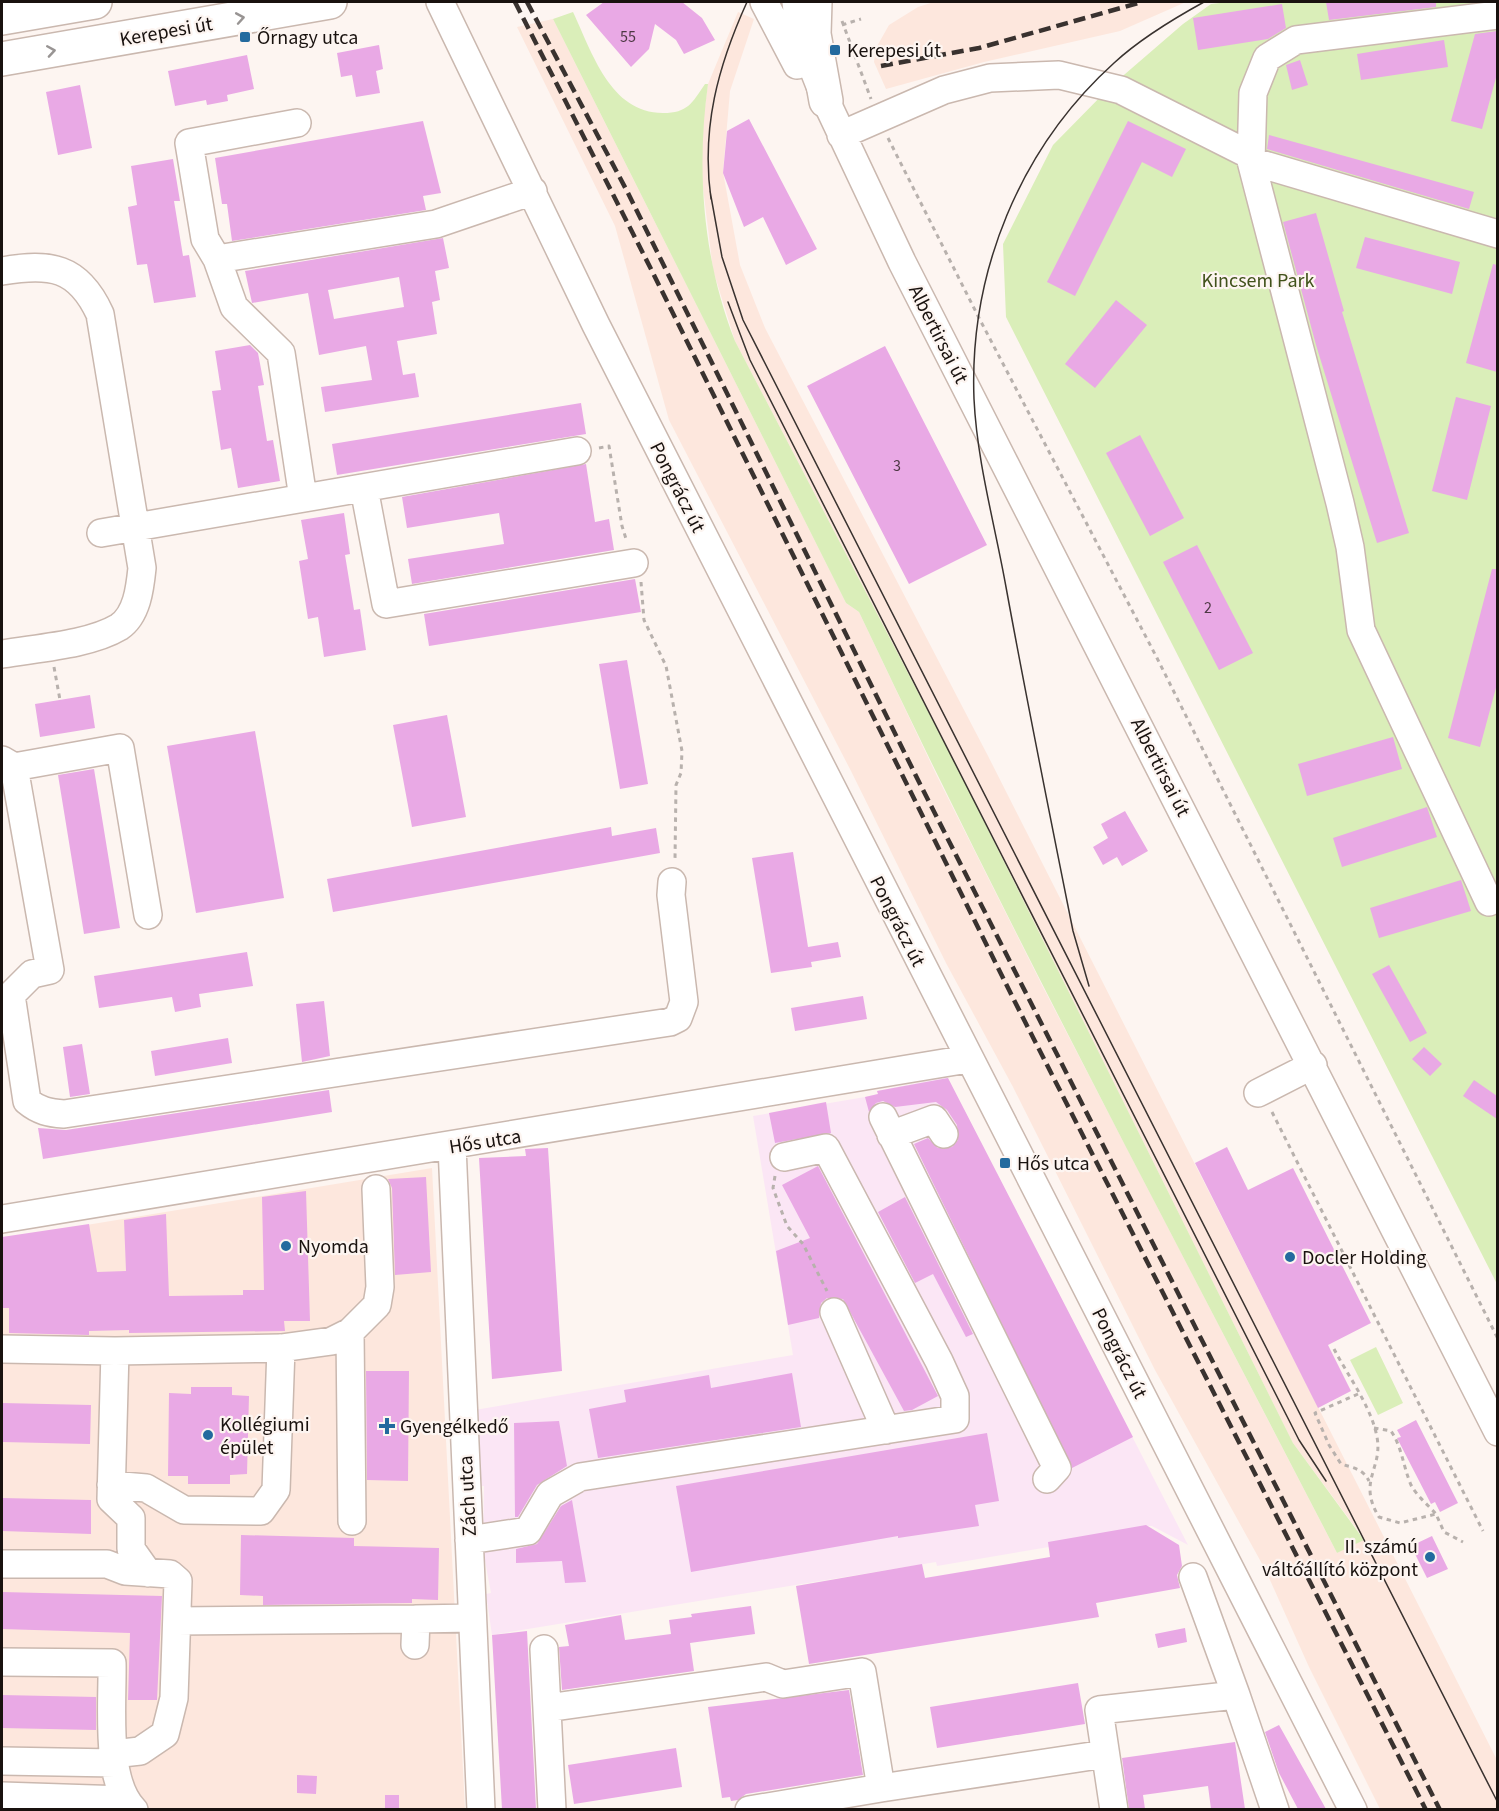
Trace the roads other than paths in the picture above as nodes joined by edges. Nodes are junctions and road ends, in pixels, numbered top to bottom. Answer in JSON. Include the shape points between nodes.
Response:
{"nodes":[{"id":1,"x":88,"y":2,"type":"edge"},
{"id":2,"x":330,"y":2,"type":"edge"},
{"id":3,"x":440,"y":2,"type":"edge"},
{"id":4,"x":463,"y":2,"type":"edge"},
{"id":5,"x":764,"y":2,"type":"edge"},
{"id":6,"x":796,"y":2,"type":"edge"},
{"id":7,"x":828,"y":7,"type":"edge"},
{"id":8,"x":1497,"y":15,"type":"edge"},
{"id":9,"x":2,"y":18,"type":"edge"},
{"id":10,"x":453,"y":27,"type":"junction"},
{"id":11,"x":2,"y":59,"type":"edge"},
{"id":12,"x":826,"y":101,"type":"junction"},
{"id":13,"x":297,"y":123,"type":"dead end"},
{"id":14,"x":841,"y":135,"type":"junction"},
{"id":15,"x":1251,"y":158,"type":"junction"},
{"id":16,"x":533,"y":192,"type":"junction"},
{"id":17,"x":1497,"y":234,"type":"edge"},
{"id":18,"x":217,"y":259,"type":"junction"},
{"id":19,"x":2,"y":271,"type":"edge"},
{"id":20,"x":577,"y":452,"type":"road end"},
{"id":21,"x":364,"y":488,"type":"junction"},
{"id":22,"x":303,"y":498,"type":"junction"},
{"id":23,"x":135,"y":527,"type":"junction"},
{"id":24,"x":101,"y":533,"type":"dead end"},
{"id":25,"x":634,"y":563,"type":"road end"},
{"id":26,"x":2,"y":654,"type":"edge"},
{"id":27,"x":8,"y":763,"type":"edge"},
{"id":28,"x":672,"y":882,"type":"road end"},
{"id":29,"x":1488,"y":902,"type":"dead end"},
{"id":30,"x":148,"y":915,"type":"dead end"},
{"id":31,"x":968,"y":1059,"type":"junction"},
{"id":32,"x":1313,"y":1065,"type":"junction"},
{"id":33,"x":1260,"y":1092,"type":"road end"},
{"id":34,"x":944,"y":1134,"type":"dead end"},
{"id":35,"x":452,"y":1146,"type":"junction"},
{"id":36,"x":784,"y":1157,"type":"road end"},
{"id":37,"x":376,"y":1189,"type":"dead end"},
{"id":38,"x":2,"y":1219,"type":"edge"},
{"id":39,"x":834,"y":1312,"type":"road end"},
{"id":40,"x":350,"y":1332,"type":"junction"},
{"id":41,"x":281,"y":1348,"type":"junction"},
{"id":42,"x":2,"y":1349,"type":"edge"},
{"id":43,"x":115,"y":1351,"type":"junction"},
{"id":44,"x":1496,"y":1424,"type":"edge"},
{"id":45,"x":886,"y":1430,"type":"junction"},
{"id":46,"x":1047,"y":1479,"type":"dead end"},
{"id":47,"x":111,"y":1485,"type":"junction"},
{"id":48,"x":352,"y":1521,"type":"dead end"},
{"id":49,"x":469,"y":1540,"type":"junction"},
{"id":50,"x":2,"y":1564,"type":"edge"},
{"id":51,"x":148,"y":1573,"type":"junction"},
{"id":52,"x":1193,"y":1577,"type":"dead end"},
{"id":53,"x":472,"y":1618,"type":"junction"},
{"id":54,"x":177,"y":1621,"type":"junction"},
{"id":55,"x":544,"y":1649,"type":"dead end"},
{"id":56,"x":2,"y":1662,"type":"edge"},
{"id":57,"x":1236,"y":1695,"type":"junction"},
{"id":58,"x":547,"y":1708,"type":"junction"},
{"id":59,"x":1105,"y":1754,"type":"junction"},
{"id":60,"x":114,"y":1758,"type":"junction"},
{"id":61,"x":2,"y":1761,"type":"edge"},
{"id":62,"x":881,"y":1788,"type":"junction"},
{"id":63,"x":2,"y":1796,"type":"edge"},
{"id":64,"x":832,"y":1803,"type":"edge"},
{"id":65,"x":766,"y":1805,"type":"edge"},
{"id":66,"x":126,"y":1806,"type":"edge"},
{"id":67,"x":481,"y":1809,"type":"edge"},
{"id":68,"x":552,"y":1809,"type":"edge"},
{"id":69,"x":1113,"y":1809,"type":"edge"},
{"id":70,"x":1275,"y":1809,"type":"edge"},
{"id":71,"x":1353,"y":1809,"type":"edge"}],
"edges":[{"from":1,"to":9,"type":"main road"},
{"from":11,"to":2,"type":"main road","name":"Kerepesi út","one_way":true},
{"from":3,"to":10,"type":"street","name":"Pongrácz út"},
{"from":4,"to":10,"type":"street"},
{"from":5,"to":12,"type":"street","name":"Albertirsai út","via":[[802,75]]},
{"from":6,"to":12,"type":"street","name":"Albertirsai út","via":[[800,35]]},
{"from":7,"to":12,"type":"main road","via":[[814,34]]},
{"from":8,"to":15,"type":"street","via":[[1296,40],[1267,58],[1263,66],[1253,93]]},
{"from":10,"to":16,"type":"street","name":"Pongrácz út"},
{"from":12,"to":14,"type":"street","name":"Albertirsai út"},
{"from":13,"to":18,"type":"street","via":[[189,143],[205,238]]},
{"from":14,"to":15,"type":"street","via":[[944,90],[990,78],[1059,75],[1121,90]]},
{"from":14,"to":32,"type":"street","name":"Albertirsai út","via":[[902,262]]},
{"from":15,"to":17,"type":"street"},
{"from":15,"to":29,"type":"street","via":[[1340,502],[1361,630]]},
{"from":16,"to":18,"type":"street","via":[[436,225]]},
{"from":16,"to":31,"type":"street","name":"Pongrácz út","via":[[596,325]]},
{"from":18,"to":22,"type":"street","via":[[234,307],[281,353]]},
{"from":19,"to":23,"type":"street","via":[[44,267],[62,271],[90,292],[100,314]]},
{"from":20,"to":21,"type":"street"},
{"from":21,"to":22,"type":"street"},
{"from":21,"to":25,"type":"street","via":[[386,604]]},
{"from":22,"to":23,"type":"street"},
{"from":23,"to":24,"type":"street"},
{"from":23,"to":26,"type":"street","via":[[142,568],[140,588],[132,611],[120,626],[90,638]]},
{"from":27,"to":28,"type":"street","via":[[50,970],[33,974],[10,995],[27,1101],[47,1113],[76,1112],[670,1022],[678,1018],[684,1002]]},
{"from":27,"to":30,"type":"street","via":[[120,748]]},
{"from":31,"to":35,"type":"street","name":"Hős utca"},
{"from":31,"to":71,"type":"street","name":"Pongrácz út"},
{"from":32,"to":33,"type":"street"},
{"from":32,"to":44,"type":"street","name":"Albertirsai út"},
{"from":34,"to":46,"type":"street","via":[[934,1119],[887,1126],[1057,1468]]},
{"from":35,"to":38,"type":"street","name":"Hős utca"},
{"from":35,"to":49,"type":"street","name":"Zách utca"},
{"from":36,"to":45,"type":"street","via":[[826,1148],[955,1396],[954,1419]]},
{"from":37,"to":40,"type":"street","via":[[380,1287],[377,1305]]},
{"from":39,"to":45,"type":"street"},
{"from":40,"to":41,"type":"street","via":[[332,1341]]},
{"from":40,"to":48,"type":"street"},
{"from":41,"to":43,"type":"street"},
{"from":41,"to":47,"type":"street","via":[[276,1490],[261,1511],[184,1510],[146,1488]]},
{"from":42,"to":43,"type":"street"},
{"from":43,"to":47,"type":"street"},
{"from":45,"to":49,"type":"street","via":[[580,1477],[550,1494],[528,1532]]},
{"from":47,"to":51,"type":"street","via":[[111,1499],[131,1518],[131,1549]]},
{"from":49,"to":53,"type":"street","name":"Zách utca"},
{"from":50,"to":51,"type":"street","via":[[107,1564]]},
{"from":51,"to":54,"type":"street","via":[[170,1574],[178,1581]]},
{"from":52,"to":57,"type":"street"},
{"from":53,"to":54,"type":"street","via":[[416,1632],[217,1627]]},
{"from":53,"to":67,"type":"street","name":"Zách utca"},
{"from":54,"to":60,"type":"street","via":[[174,1698],[165,1734],[140,1751]]},
{"from":55,"to":58,"type":"street"},
{"from":56,"to":60,"type":"street","via":[[112,1663]]},
{"from":57,"to":59,"type":"street","via":[[1099,1710]]},
{"from":57,"to":70,"type":"street"},
{"from":58,"to":62,"type":"street","via":[[766,1677],[783,1684],[862,1672]]},
{"from":58,"to":68,"type":"street"},
{"from":59,"to":62,"type":"street"},
{"from":59,"to":69,"type":"street"},
{"from":60,"to":61,"type":"street"},
{"from":60,"to":66,"type":"street"},
{"from":62,"to":64,"type":"street"},
{"from":63,"to":66,"type":"street"},
{"from":64,"to":65,"type":"street"}]}
